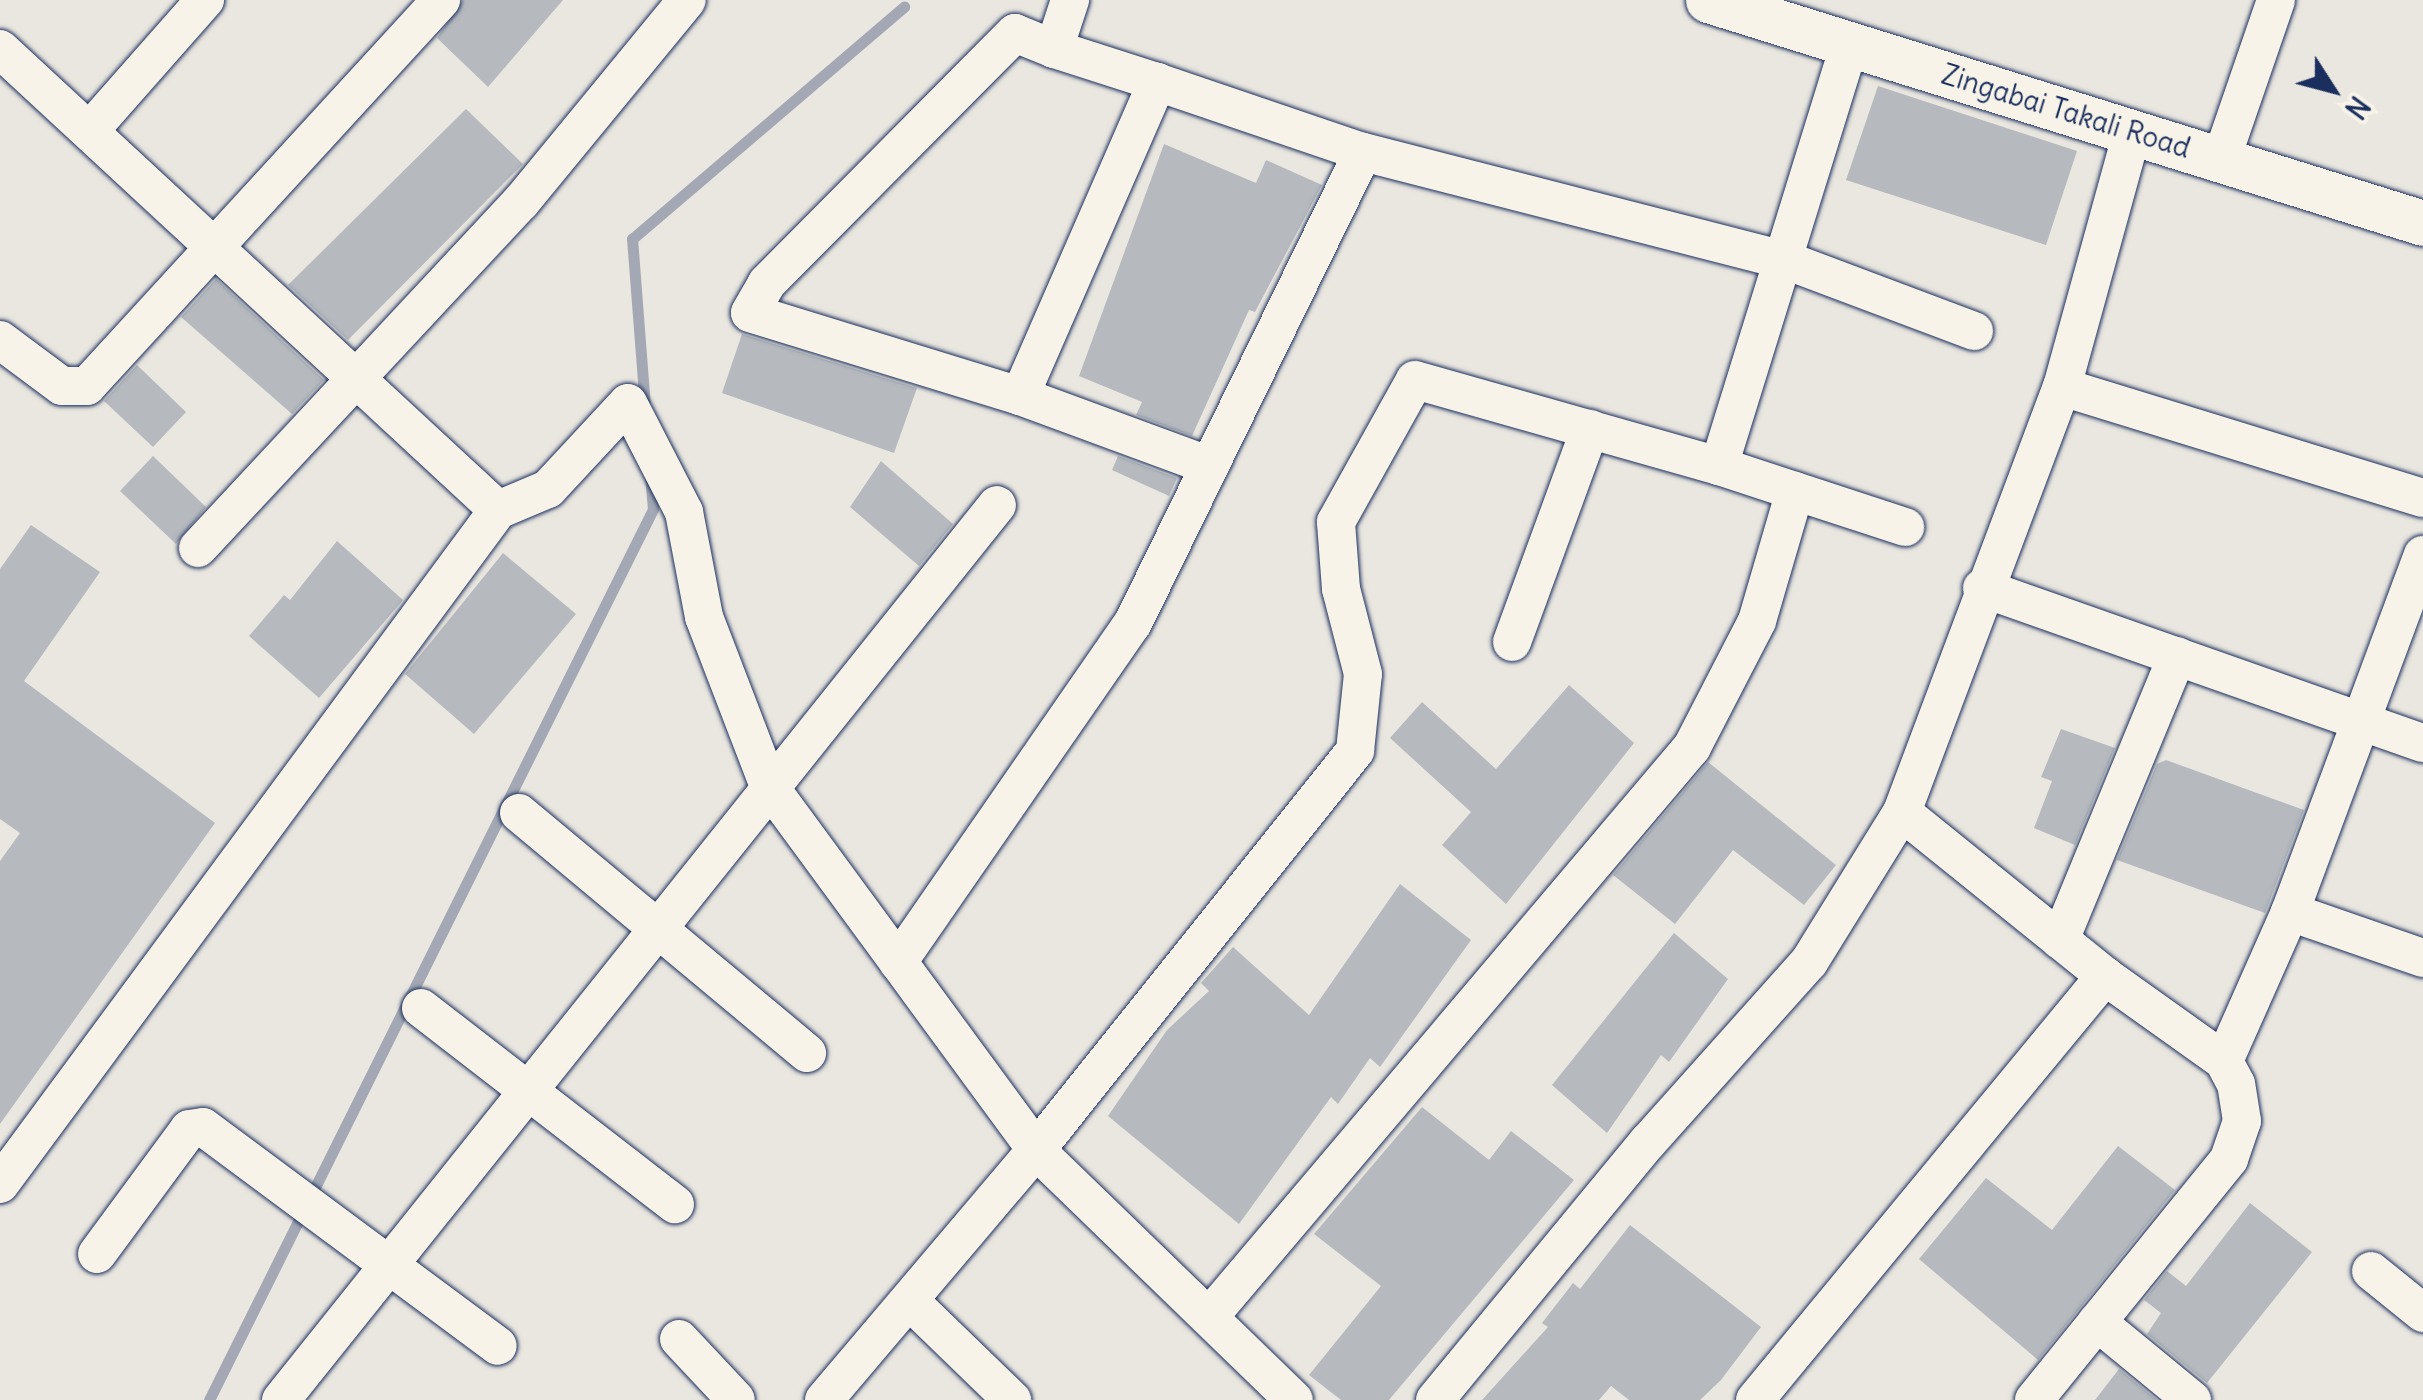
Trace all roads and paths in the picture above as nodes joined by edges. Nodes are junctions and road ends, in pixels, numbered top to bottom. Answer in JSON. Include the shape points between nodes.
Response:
{"nodes":[{"id":1,"x":205,"y":0,"type":"edge"},
{"id":2,"x":440,"y":0,"type":"edge"},
{"id":3,"x":687,"y":0,"type":"edge"},
{"id":4,"x":1070,"y":0,"type":"edge"},
{"id":5,"x":1708,"y":0,"type":"edge"},
{"id":6,"x":2276,"y":0,"type":"edge"},
{"id":7,"x":1850,"y":44,"type":"junction"},
{"id":8,"x":0,"y":49,"type":"edge"},
{"id":9,"x":1054,"y":49,"type":"junction"},
{"id":10,"x":1157,"y":82,"type":"junction"},
{"id":11,"x":92,"y":128,"type":"junction"},
{"id":12,"x":2132,"y":132,"type":"junction"},
{"id":13,"x":1363,"y":152,"type":"junction"},
{"id":14,"x":2222,"y":160,"type":"junction"},
{"id":15,"x":2423,"y":224,"type":"edge"},
{"id":16,"x":216,"y":249,"type":"junction"},
{"id":17,"x":1785,"y":260,"type":"junction"},
{"id":18,"x":1974,"y":331,"type":"dead end"},
{"id":19,"x":0,"y":340,"type":"edge"},
{"id":20,"x":357,"y":382,"type":"junction"},
{"id":21,"x":2062,"y":387,"type":"junction"},
{"id":22,"x":1020,"y":396,"type":"junction"},
{"id":23,"x":1590,"y":429,"type":"junction"},
{"id":24,"x":1210,"y":466,"type":"junction"},
{"id":25,"x":1719,"y":466,"type":"junction"},
{"id":26,"x":1795,"y":491,"type":"junction"},
{"id":27,"x":2423,"y":498,"type":"edge"},
{"id":28,"x":997,"y":505,"type":"dead end"},
{"id":29,"x":498,"y":510,"type":"junction"},
{"id":30,"x":1904,"y":527,"type":"dead end"},
{"id":31,"x":198,"y":548,"type":"dead end"},
{"id":32,"x":2423,"y":555,"type":"edge"},
{"id":33,"x":1982,"y":588,"type":"junction"},
{"id":34,"x":1512,"y":642,"type":"dead end"},
{"id":35,"x":2176,"y":656,"type":"junction"},
{"id":36,"x":2362,"y":720,"type":"junction"},
{"id":37,"x":2423,"y":743,"type":"edge"},
{"id":38,"x":769,"y":786,"type":"junction"},
{"id":39,"x":1902,"y":812,"type":"junction"},
{"id":40,"x":519,"y":813,"type":"dead end"},
{"id":41,"x":2290,"y":912,"type":"junction"},
{"id":42,"x":655,"y":925,"type":"junction"},
{"id":43,"x":2060,"y":940,"type":"junction"},
{"id":44,"x":2423,"y":958,"type":"edge"},
{"id":45,"x":898,"y":962,"type":"junction"},
{"id":46,"x":2105,"y":976,"type":"junction"},
{"id":47,"x":421,"y":1008,"type":"dead end"},
{"id":48,"x":807,"y":1054,"type":"dead end"},
{"id":49,"x":2224,"y":1061,"type":"junction"},
{"id":50,"x":526,"y":1089,"type":"junction"},
{"id":51,"x":1036,"y":1150,"type":"junction"},
{"id":52,"x":0,"y":1184,"type":"edge"},
{"id":53,"x":675,"y":1204,"type":"dead end"},
{"id":54,"x":97,"y":1254,"type":"dead end"},
{"id":55,"x":391,"y":1261,"type":"junction"},
{"id":56,"x":2371,"y":1271,"type":"dead end"},
{"id":57,"x":910,"y":1302,"type":"junction"},
{"id":58,"x":2423,"y":1313,"type":"edge"},
{"id":59,"x":1209,"y":1317,"type":"junction"},
{"id":60,"x":2097,"y":1322,"type":"junction"},
{"id":61,"x":679,"y":1338,"type":"dead end"},
{"id":62,"x":498,"y":1346,"type":"dead end"},
{"id":63,"x":281,"y":1400,"type":"edge"},
{"id":64,"x":736,"y":1400,"type":"edge"},
{"id":65,"x":824,"y":1400,"type":"edge"},
{"id":66,"x":1012,"y":1400,"type":"edge"},
{"id":67,"x":1294,"y":1400,"type":"edge"},
{"id":68,"x":1435,"y":1400,"type":"edge"},
{"id":69,"x":1755,"y":1400,"type":"edge"},
{"id":70,"x":2034,"y":1400,"type":"edge"},
{"id":71,"x":2192,"y":1400,"type":"edge"}],
"edges":[{"from":1,"to":11,"type":"street"},
{"from":2,"to":16,"type":"street"},
{"from":3,"to":20,"type":"street","via":[[521,202]]},
{"from":4,"to":9,"type":"street"},
{"from":5,"to":7,"type":"street","name":"Zingabai Takali Road"},
{"from":6,"to":14,"type":"street"},
{"from":7,"to":12,"type":"street","name":"Zingabai Takali Road"},
{"from":7,"to":17,"type":"street"},
{"from":8,"to":11,"type":"street"},
{"from":9,"to":10,"type":"street"},
{"from":9,"to":22,"type":"street","via":[[1015,33],[767,284],[750,313]]},
{"from":10,"to":13,"type":"street"},
{"from":10,"to":22,"type":"street"},
{"from":11,"to":16,"type":"street"},
{"from":12,"to":14,"type":"street","name":"Zingabai Takali Road"},
{"from":12,"to":21,"type":"street"},
{"from":13,"to":17,"type":"street"},
{"from":13,"to":24,"type":"street"},
{"from":14,"to":15,"type":"street","name":"Zingabai Takali Road"},
{"from":16,"to":19,"type":"street","via":[[87,386],[62,386]]},
{"from":16,"to":20,"type":"street"},
{"from":17,"to":18,"type":"street"},
{"from":17,"to":25,"type":"street"},
{"from":20,"to":29,"type":"street"},
{"from":20,"to":31,"type":"street"},
{"from":21,"to":27,"type":"street"},
{"from":21,"to":33,"type":"street"},
{"from":22,"to":24,"type":"street"},
{"from":23,"to":25,"type":"street"},
{"from":23,"to":34,"type":"street"},
{"from":23,"to":51,"type":"street","via":[[1415,380],[1336,522],[1341,589],[1363,674],[1355,750]]},
{"from":24,"to":45,"type":"street","via":[[1132,623]]},
{"from":25,"to":26,"type":"street"},
{"from":26,"to":30,"type":"street"},
{"from":26,"to":59,"type":"street","via":[[1757,621],[1692,748]]},
{"from":28,"to":38,"type":"street"},
{"from":29,"to":38,"type":"street","via":[[548,490],[628,403],[684,512],[704,617]]},
{"from":29,"to":52,"type":"street"},
{"from":32,"to":36,"type":"street"},
{"from":33,"to":35,"type":"street"},
{"from":33,"to":39,"type":"street"},
{"from":35,"to":36,"type":"street"},
{"from":35,"to":43,"type":"street"},
{"from":36,"to":37,"type":"street"},
{"from":36,"to":41,"type":"street"},
{"from":38,"to":42,"type":"street"},
{"from":38,"to":45,"type":"street"},
{"from":39,"to":43,"type":"street"},
{"from":39,"to":68,"type":"street","via":[[1809,962],[1648,1142]]},
{"from":40,"to":42,"type":"street"},
{"from":41,"to":44,"type":"street"},
{"from":41,"to":49,"type":"street"},
{"from":42,"to":48,"type":"street"},
{"from":42,"to":50,"type":"street"},
{"from":43,"to":46,"type":"street"},
{"from":45,"to":51,"type":"street"},
{"from":46,"to":49,"type":"street"},
{"from":46,"to":69,"type":"street"},
{"from":47,"to":50,"type":"street"},
{"from":49,"to":60,"type":"street","via":[[2242,1121],[2229,1159]]},
{"from":50,"to":53,"type":"street"},
{"from":50,"to":55,"type":"street"},
{"from":51,"to":57,"type":"street"},
{"from":51,"to":59,"type":"street"},
{"from":54,"to":55,"type":"street","via":[[189,1130],[216,1133]]},
{"from":55,"to":62,"type":"street"},
{"from":55,"to":63,"type":"street"},
{"from":56,"to":58,"type":"street"},
{"from":57,"to":65,"type":"street"},
{"from":57,"to":66,"type":"street"},
{"from":59,"to":67,"type":"street"},
{"from":60,"to":70,"type":"street"},
{"from":60,"to":71,"type":"street"},
{"from":61,"to":64,"type":"street"}]}
